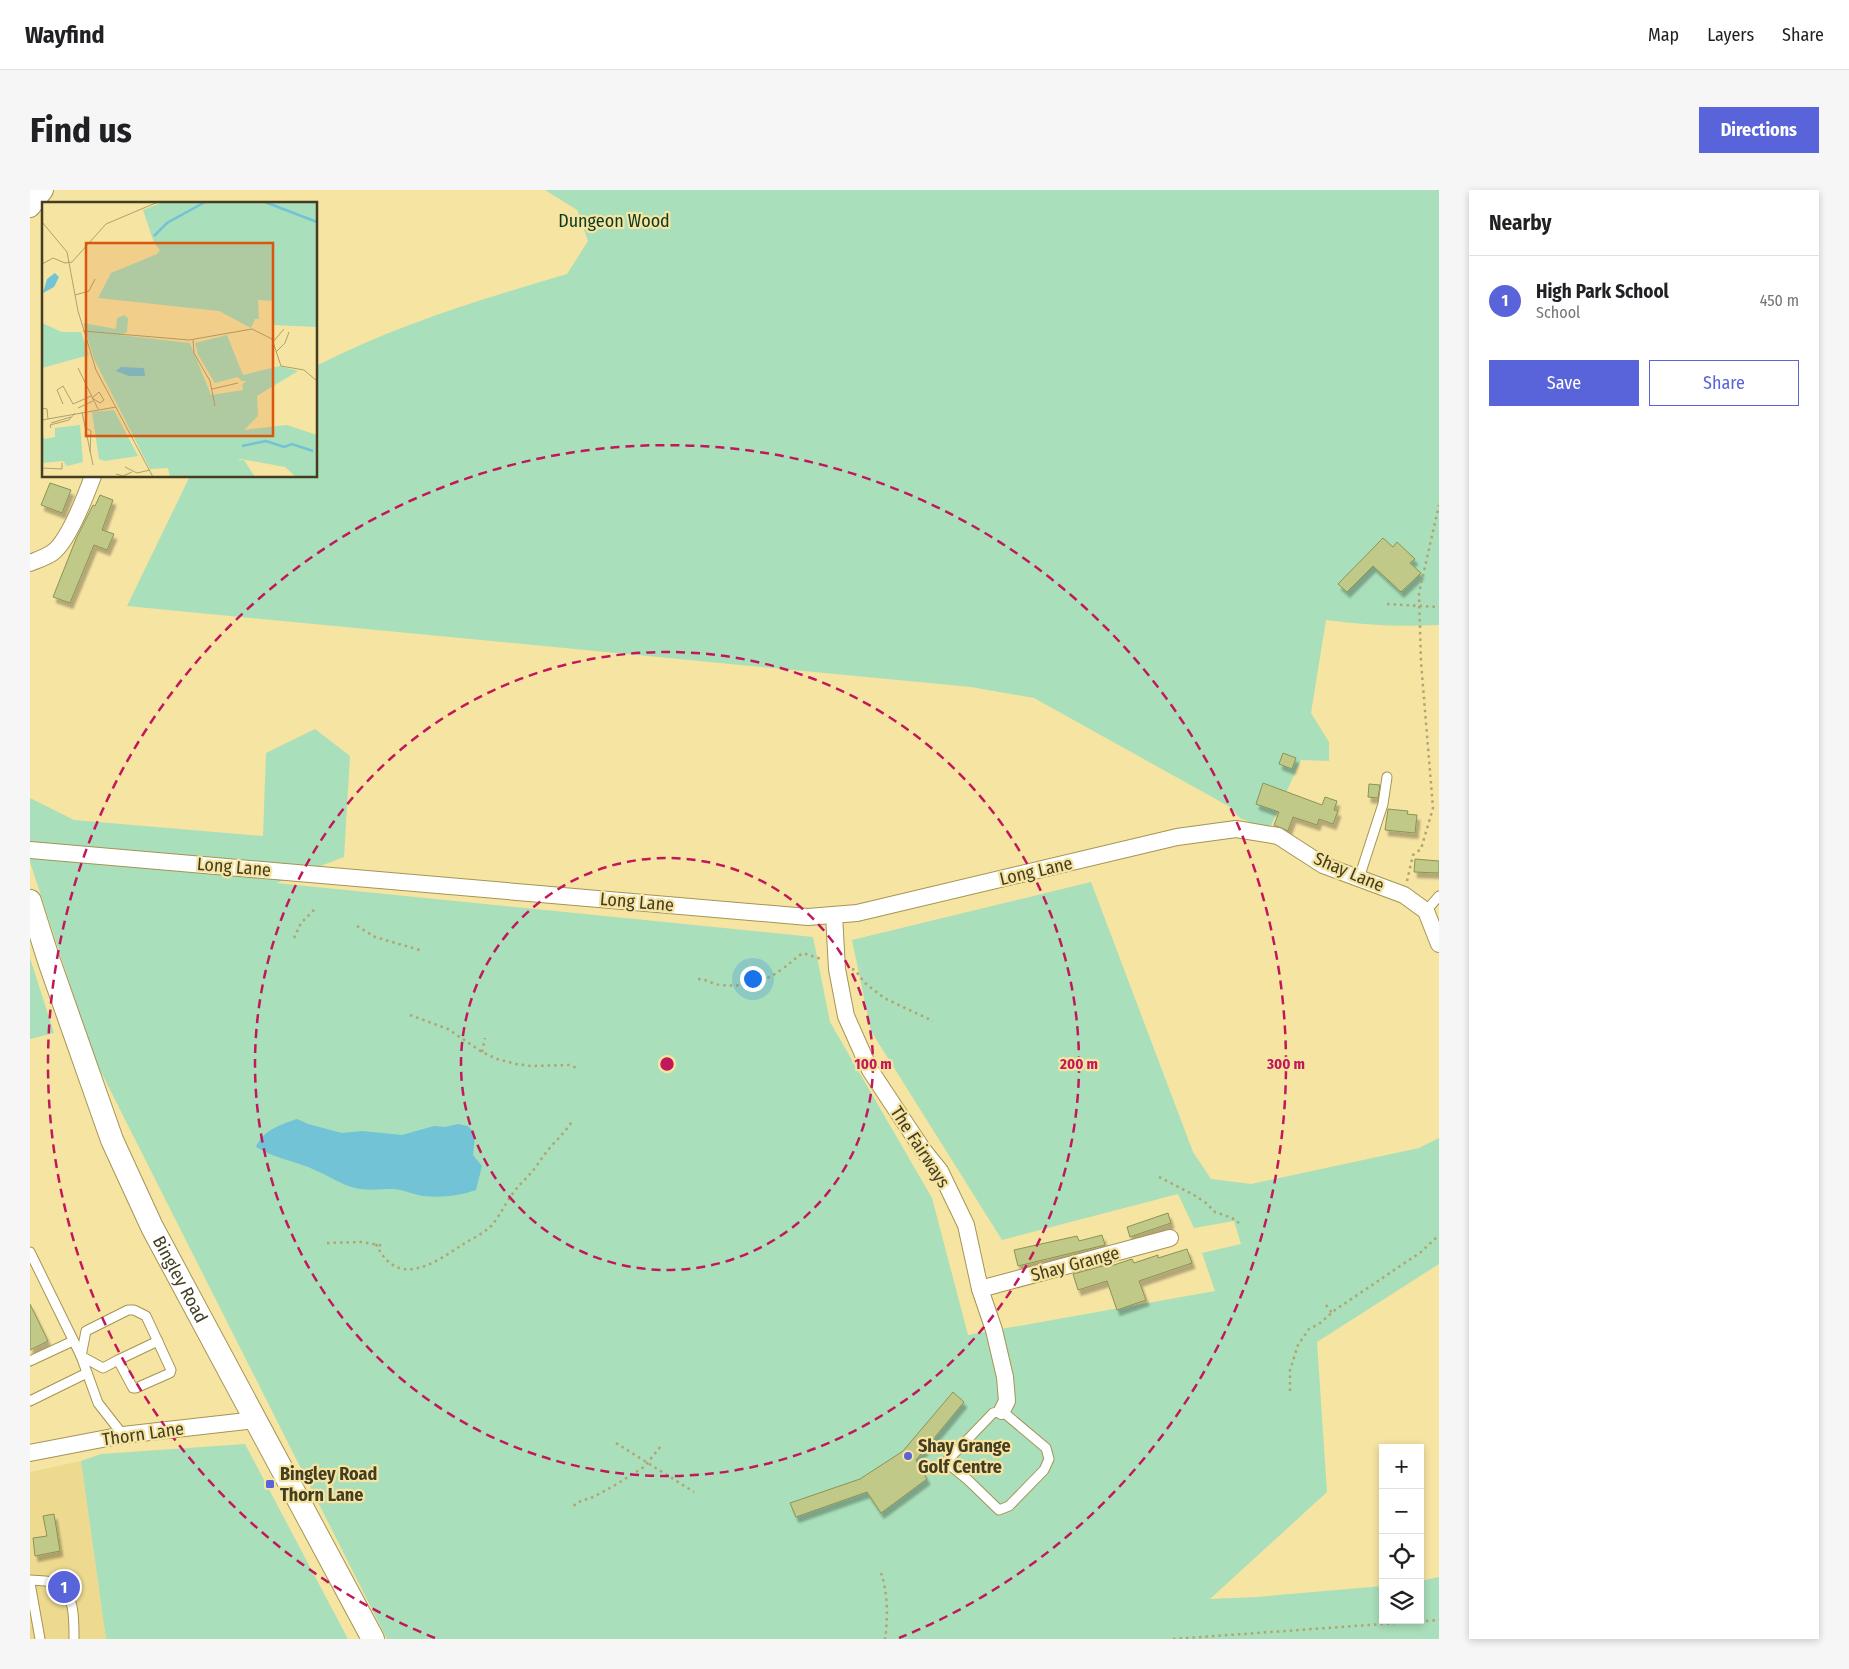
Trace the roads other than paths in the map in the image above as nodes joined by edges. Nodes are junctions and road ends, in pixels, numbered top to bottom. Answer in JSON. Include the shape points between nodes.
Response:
{"nodes":[{"id":1,"x":43,"y":190,"type":"edge"},
{"id":2,"x":30,"y":208,"type":"edge"},
{"id":3,"x":92,"y":478,"type":"edge"},
{"id":4,"x":30,"y":563,"type":"edge"},
{"id":5,"x":1386,"y":777,"type":"dead end"},
{"id":6,"x":1236,"y":829,"type":"joint"},
{"id":7,"x":30,"y":850,"type":"edge"},
{"id":8,"x":1359,"y":878,"type":"junction"},
{"id":9,"x":1439,"y":896,"type":"edge"},
{"id":10,"x":30,"y":901,"type":"edge"},
{"id":11,"x":1426,"y":911,"type":"junction"},
{"id":12,"x":834,"y":915,"type":"junction"},
{"id":13,"x":1437,"y":933,"type":"edge"},
{"id":14,"x":1170,"y":1238,"type":"dead end"},
{"id":15,"x":30,"y":1252,"type":"edge"},
{"id":16,"x":980,"y":1289,"type":"junction"},
{"id":17,"x":73,"y":1341,"type":"junction"},
{"id":18,"x":158,"y":1342,"type":"junction"},
{"id":19,"x":81,"y":1356,"type":"junction"},
{"id":20,"x":118,"y":1360,"type":"junction"},
{"id":21,"x":30,"y":1361,"type":"edge"},
{"id":22,"x":87,"y":1373,"type":"junction"},
{"id":23,"x":30,"y":1401,"type":"edge"},
{"id":24,"x":1002,"y":1411,"type":"junction"},
{"id":25,"x":256,"y":1420,"type":"junction"},
{"id":26,"x":123,"y":1435,"type":"junction"},
{"id":27,"x":30,"y":1453,"type":"edge"},
{"id":28,"x":30,"y":1581,"type":"edge"},
{"id":29,"x":40,"y":1639,"type":"edge"},
{"id":30,"x":74,"y":1639,"type":"edge"},
{"id":31,"x":373,"y":1639,"type":"edge"}],
"edges":[{"from":1,"to":2,"type":"street"},
{"from":3,"to":4,"type":"street","via":[[68,532],[53,553]]},
{"from":5,"to":8,"type":"lane","via":[[1383,804]]},
{"from":6,"to":8,"type":"street","name":"Shay Lane","via":[[1278,836],[1323,865]]},
{"from":6,"to":12,"type":"street","name":"Long Lane","via":[[1177,837],[857,913]]},
{"from":7,"to":12,"type":"street","name":"Long Lane","via":[[808,917]]},
{"from":8,"to":11,"type":"street","name":"Shay Lane","via":[[1404,895]]},
{"from":9,"to":11,"type":"lane"},
{"from":10,"to":25,"type":"main road","name":"Bingley Road","via":[[112,1140],[152,1227]]},
{"from":11,"to":13,"type":"street"},
{"from":12,"to":16,"type":"street","name":"The Fairways","via":[[837,969],[846,1016],[870,1070],[940,1171],[966,1225]]},
{"from":14,"to":16,"type":"street","name":"Shay Grange"},
{"from":15,"to":17,"type":"lane"},
{"from":16,"to":24,"type":"street","name":"The Fairways","via":[[1005,1377],[1007,1401]]},
{"from":17,"to":19,"type":"lane"},
{"from":17,"to":21,"type":"lane"},
{"from":18,"to":19,"type":"lane","via":[[146,1316],[130,1310],[86,1331]]},
{"from":18,"to":20,"type":"lane"},
{"from":18,"to":20,"type":"lane","via":[[170,1373],[133,1388]]},
{"from":19,"to":20,"type":"lane","via":[[103,1368]]},
{"from":19,"to":22,"type":"lane"},
{"from":22,"to":23,"type":"lane"},
{"from":22,"to":26,"type":"lane","via":[[98,1404]]},
{"from":24,"to":24,"type":"lane","via":[[993,1413],[946,1462],[999,1510],[1009,1506],[1044,1470],[1049,1458],[1046,1448]]},
{"from":25,"to":26,"type":"street","name":"Thorn Lane"},
{"from":25,"to":31,"type":"main road","name":"Bingley Road"},
{"from":26,"to":27,"type":"street","name":"Thorn Lane"},
{"from":28,"to":29,"type":"lane"},
{"from":28,"to":30,"type":"lane","via":[[58,1584],[66,1592]]}]}
